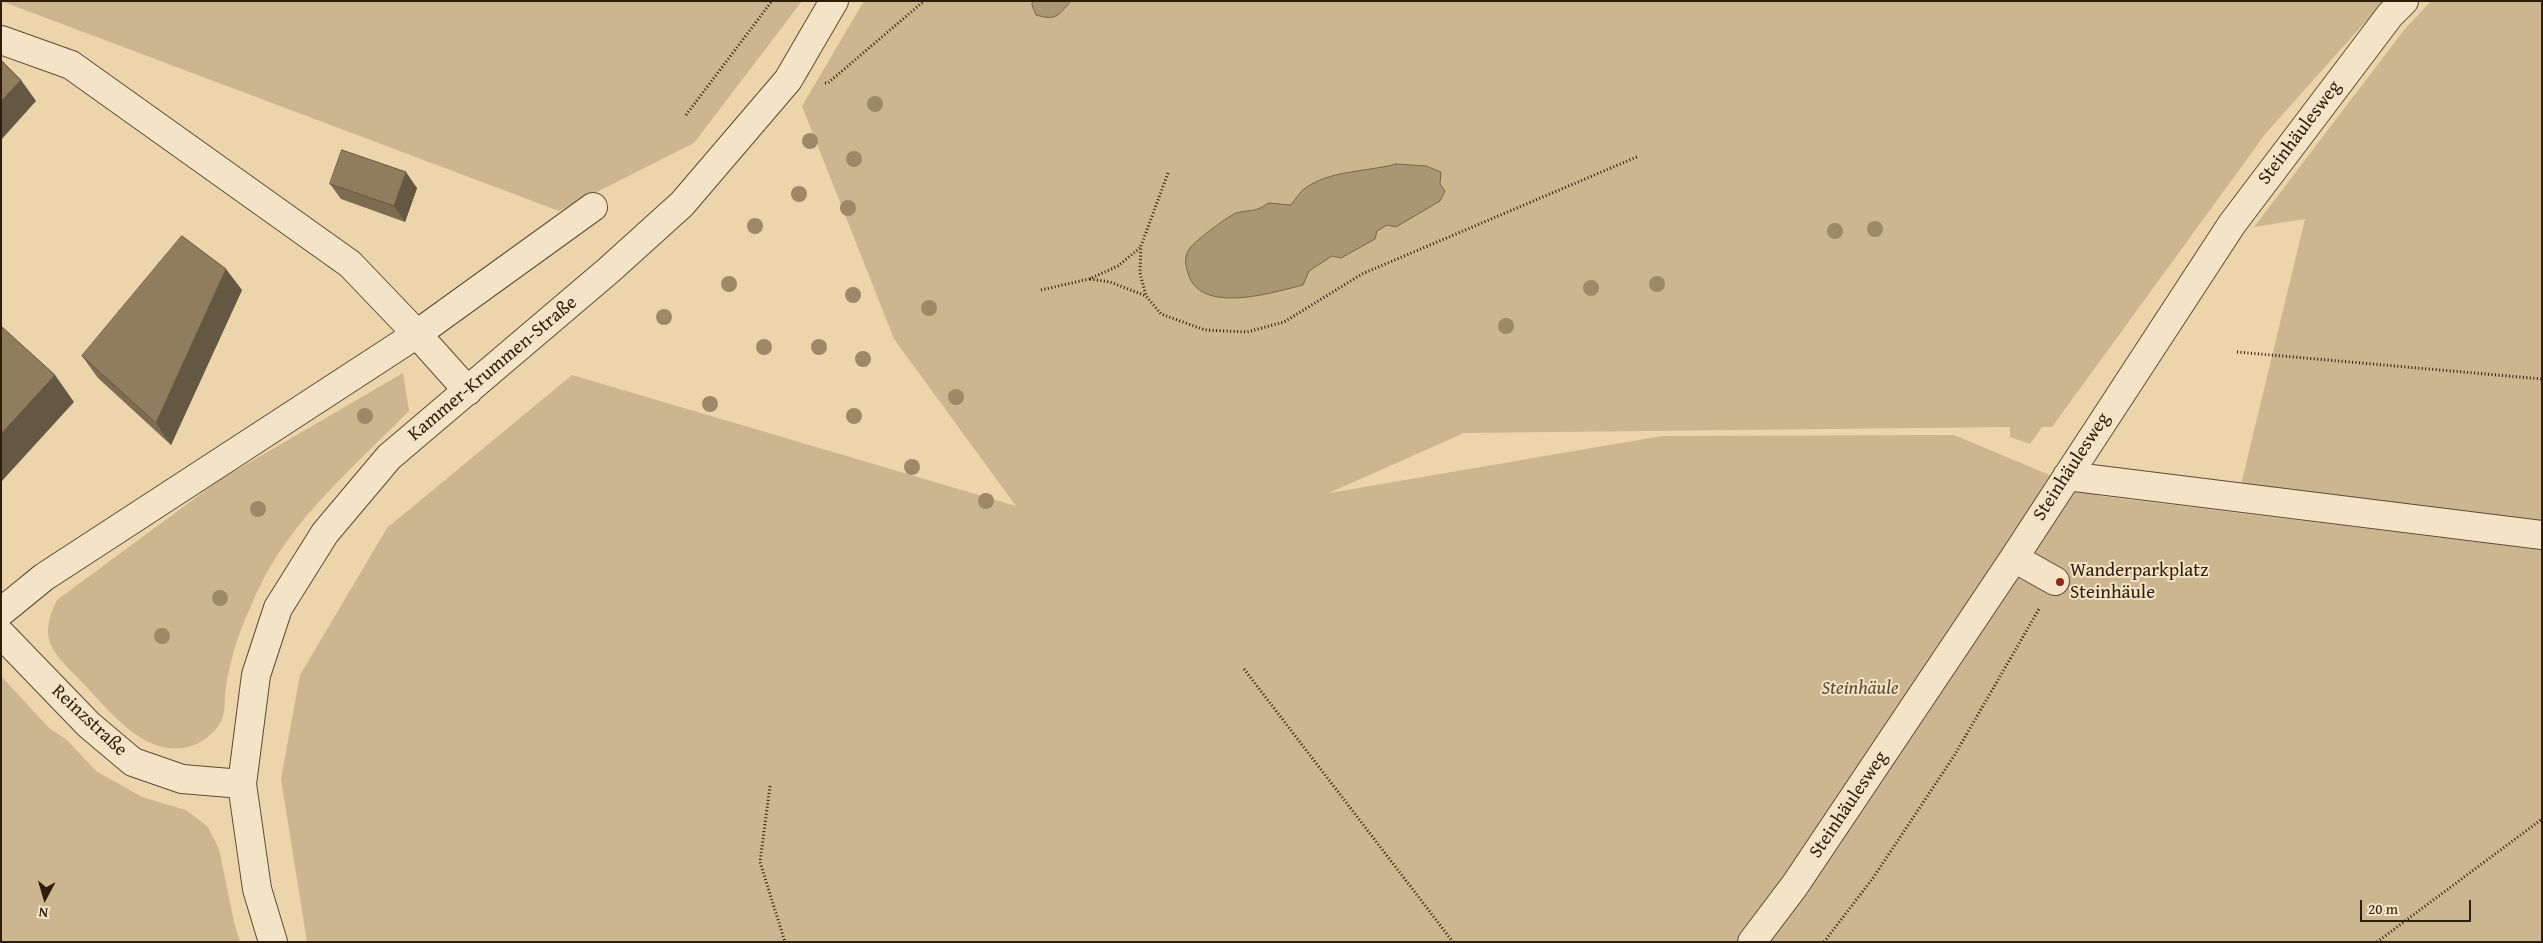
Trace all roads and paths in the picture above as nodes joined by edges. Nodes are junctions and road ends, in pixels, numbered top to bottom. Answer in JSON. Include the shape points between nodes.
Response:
{"nodes":[{"id":1,"x":772,"y":1,"type":"edge"},
{"id":2,"x":834,"y":1,"type":"edge"},
{"id":3,"x":924,"y":1,"type":"edge"},
{"id":4,"x":2404,"y":1,"type":"edge"},
{"id":5,"x":1,"y":40,"type":"edge"},
{"id":6,"x":788,"y":80,"type":"junction"},
{"id":7,"x":686,"y":115,"type":"dead end"},
{"id":8,"x":1640,"y":156,"type":"dead end"},
{"id":9,"x":1168,"y":173,"type":"dead end"},
{"id":10,"x":593,"y":207,"type":"dead end"},
{"id":11,"x":1141,"y":246,"type":"junction"},
{"id":12,"x":1089,"y":279,"type":"junction"},
{"id":13,"x":1041,"y":290,"type":"dead end"},
{"id":14,"x":1146,"y":296,"type":"junction"},
{"id":15,"x":417,"y":334,"type":"junction"},
{"id":16,"x":2237,"y":352,"type":"dead end"},
{"id":17,"x":2542,"y":379,"type":"edge"},
{"id":18,"x":468,"y":391,"type":"junction"},
{"id":19,"x":2066,"y":476,"type":"junction"},
{"id":20,"x":2542,"y":535,"type":"edge"},
{"id":21,"x":2014,"y":558,"type":"junction"},
{"id":22,"x":2055,"y":581,"type":"joint"},
{"id":23,"x":1,"y":612,"type":"edge"},
{"id":24,"x":1,"y":634,"type":"edge"},
{"id":25,"x":1244,"y":670,"type":"dead end"},
{"id":26,"x":242,"y":784,"type":"junction"},
{"id":27,"x":770,"y":786,"type":"dead end"},
{"id":28,"x":2542,"y":819,"type":"edge"},
{"id":29,"x":273,"y":942,"type":"edge"},
{"id":30,"x":785,"y":942,"type":"edge"},
{"id":31,"x":1453,"y":942,"type":"edge"},
{"id":32,"x":1752,"y":942,"type":"edge"},
{"id":33,"x":1824,"y":942,"type":"edge"},
{"id":34,"x":2377,"y":942,"type":"edge"}],
"edges":[{"from":1,"to":7,"type":"path"},
{"from":2,"to":6,"type":"street","name":"Kammer-Krummen-Straße"},
{"from":3,"to":6,"type":"path","via":[[828,83]]},
{"from":4,"to":19,"type":"street","name":"Steinhäulesweg","via":[[2390,15],[2232,224]]},
{"from":5,"to":15,"type":"street","via":[[71,65],[350,264]]},
{"from":6,"to":18,"type":"street","name":"Kammer-Krummen-Straße","via":[[682,204]]},
{"from":8,"to":14,"type":"path","via":[[1362,274],[1275,325],[1247,332],[1205,330],[1161,314]]},
{"from":9,"to":11,"type":"path"},
{"from":10,"to":15,"type":"street"},
{"from":11,"to":12,"type":"path","via":[[1118,266]]},
{"from":11,"to":14,"type":"path","via":[[1140,273]]},
{"from":12,"to":13,"type":"path"},
{"from":12,"to":14,"type":"path","via":[[1124,286]]},
{"from":15,"to":18,"type":"street"},
{"from":15,"to":23,"type":"street","via":[[44,577]]},
{"from":16,"to":17,"type":"path"},
{"from":18,"to":26,"type":"street","name":"Kammer-Krummen-Straße","via":[[389,457],[325,533],[278,608],[256,674]]},
{"from":19,"to":20,"type":"street"},
{"from":19,"to":21,"type":"street","name":"Steinhäulesweg"},
{"from":21,"to":22,"type":"street"},
{"from":21,"to":32,"type":"street","name":"Steinhäulesweg","via":[[1795,885]]},
{"from":22,"to":33,"type":"path","via":[[1954,756],[1873,878]]},
{"from":24,"to":26,"type":"street","name":"Reinzstraße","via":[[89,725],[133,762],[182,779]]},
{"from":25,"to":31,"type":"path"},
{"from":26,"to":29,"type":"street","via":[[256,889]]},
{"from":27,"to":30,"type":"path","via":[[760,862]]},
{"from":28,"to":34,"type":"path"}]}
